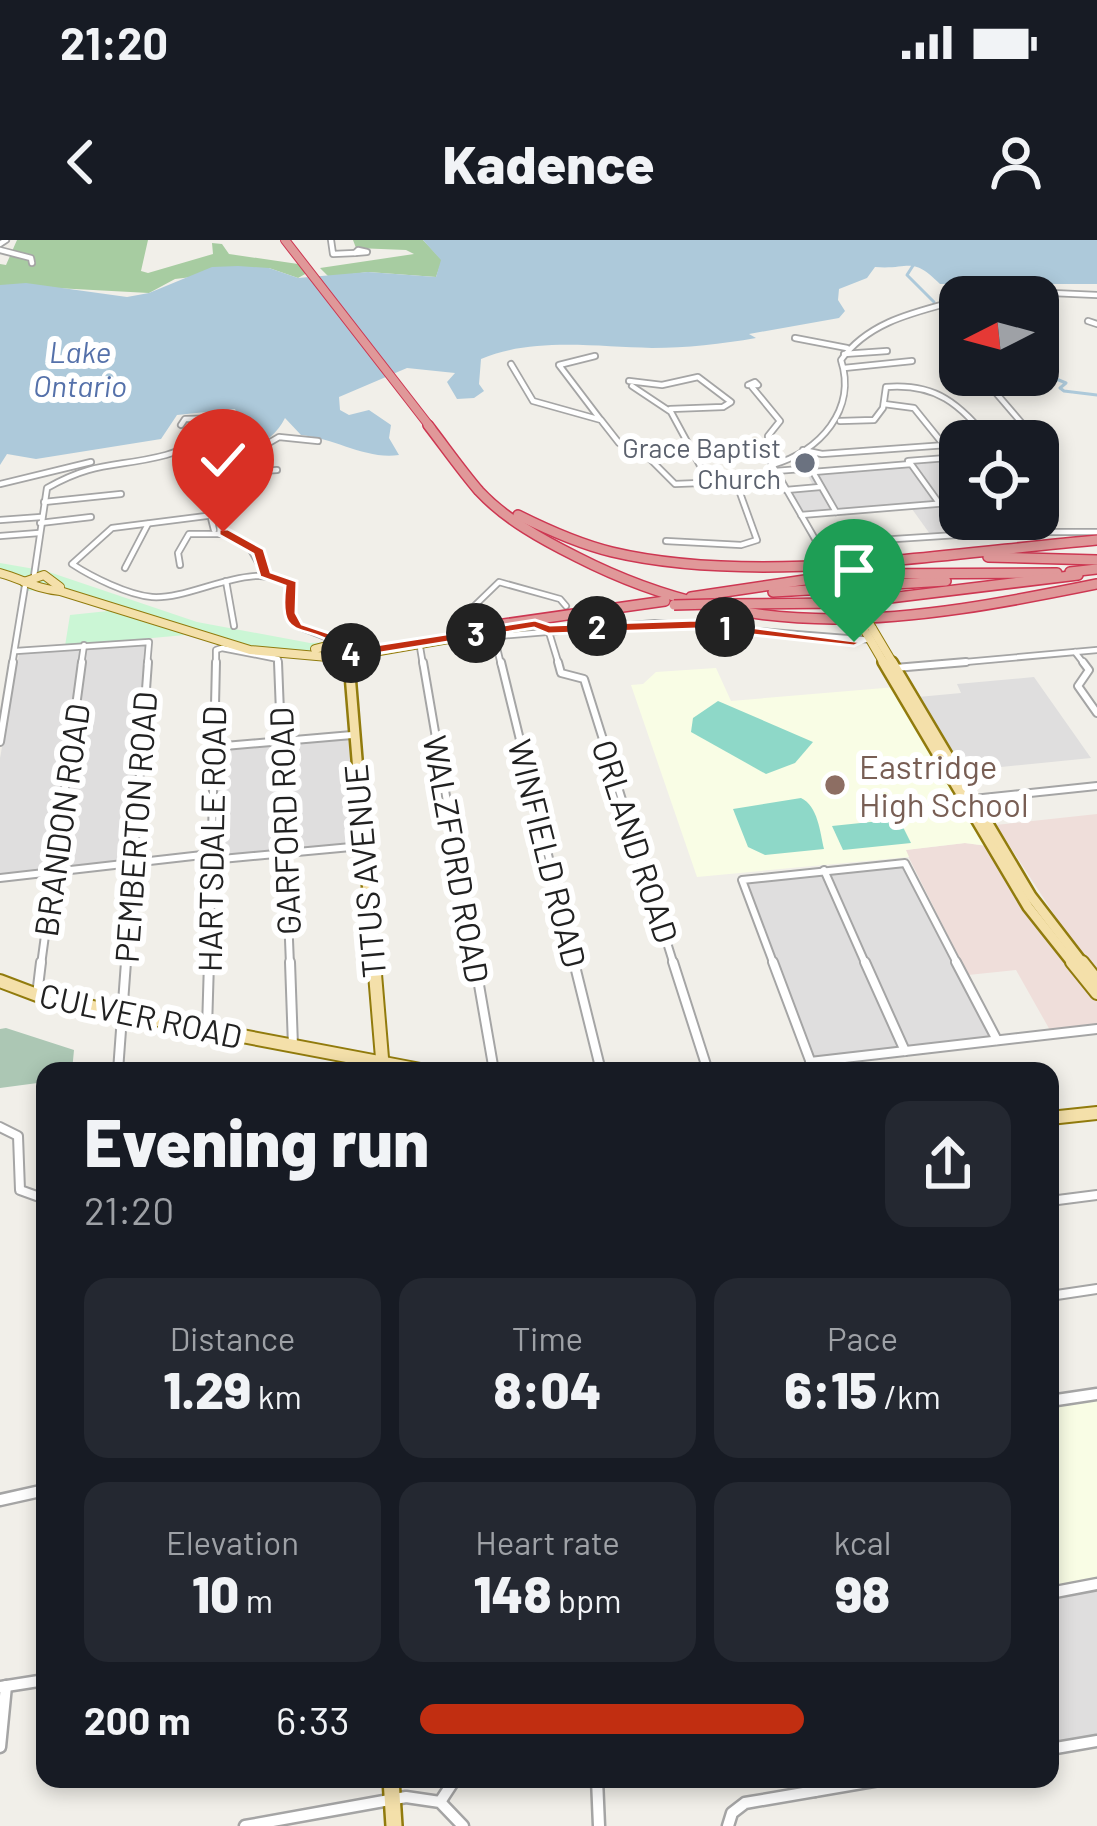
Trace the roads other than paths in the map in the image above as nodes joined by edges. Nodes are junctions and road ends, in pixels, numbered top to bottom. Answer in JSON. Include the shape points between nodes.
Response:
{"nodes":[{"id":1,"x":288,"y":240,"type":"edge"},
{"id":2,"x":331,"y":240,"type":"edge"},
{"id":3,"x":2,"y":245,"type":"edge"},
{"id":4,"x":355,"y":253,"type":"dead end"},
{"id":5,"x":32,"y":263,"type":"dead end"},
{"id":6,"x":1059,"y":294,"type":"edge"},
{"id":7,"x":1097,"y":296,"type":"edge"},
{"id":8,"x":939,"y":307,"type":"edge"},
{"id":9,"x":1088,"y":321,"type":"dead end"},
{"id":10,"x":1097,"y":324,"type":"edge"},
{"id":11,"x":795,"y":338,"type":"dead end"},
{"id":12,"x":887,"y":350,"type":"dead end"},
{"id":13,"x":846,"y":351,"type":"junction"},
{"id":14,"x":595,"y":356,"type":"dead end"},
{"id":15,"x":913,"y":362,"type":"dead end"},
{"id":16,"x":511,"y":364,"type":"dead end"},
{"id":17,"x":844,"y":368,"type":"junction"},
{"id":18,"x":629,"y":381,"type":"dead end"},
{"id":19,"x":640,"y":385,"type":"junction"},
{"id":20,"x":752,"y":387,"type":"dead end"},
{"id":21,"x":998,"y":396,"type":"edge"},
{"id":22,"x":884,"y":404,"type":"junction"},
{"id":23,"x":670,"y":409,"type":"junction"},
{"id":24,"x":601,"y":420,"type":"junction"},
{"id":25,"x":973,"y":420,"type":"edge"},
{"id":26,"x":1018,"y":420,"type":"edge"},
{"id":27,"x":838,"y":422,"type":"junction"},
{"id":28,"x":181,"y":425,"type":"dead end"},
{"id":29,"x":939,"y":439,"type":"edge"},
{"id":30,"x":318,"y":441,"type":"dead end"},
{"id":31,"x":939,"y":445,"type":"edge"},
{"id":32,"x":803,"y":450,"type":"junction"},
{"id":33,"x":939,"y":458,"type":"edge"},
{"id":34,"x":104,"y":462,"type":"junction"},
{"id":35,"x":774,"y":468,"type":"junction"},
{"id":36,"x":277,"y":470,"type":"dead end"},
{"id":37,"x":247,"y":472,"type":"junction"},
{"id":38,"x":780,"y":480,"type":"junction"},
{"id":39,"x":736,"y":482,"type":"junction"},
{"id":40,"x":0,"y":484,"type":"edge"},
{"id":41,"x":710,"y":484,"type":"junction"},
{"id":42,"x":822,"y":487,"type":"junction"},
{"id":43,"x":786,"y":490,"type":"junction"},
{"id":44,"x":121,"y":494,"type":"dead end"},
{"id":45,"x":44,"y":502,"type":"junction"},
{"id":46,"x":939,"y":503,"type":"joint"},
{"id":47,"x":836,"y":512,"type":"junction"},
{"id":48,"x":214,"y":515,"type":"junction"},
{"id":49,"x":801,"y":515,"type":"junction"},
{"id":50,"x":91,"y":517,"type":"dead end"},
{"id":51,"x":516,"y":518,"type":"junction"},
{"id":52,"x":0,"y":520,"type":"edge"},
{"id":53,"x":41,"y":520,"type":"junction"},
{"id":54,"x":148,"y":524,"type":"junction"},
{"id":55,"x":214,"y":530,"type":"junction"},
{"id":56,"x":39,"y":533,"type":"junction"},
{"id":57,"x":0,"y":536,"type":"edge"},
{"id":58,"x":1097,"y":536,"type":"edge"},
{"id":59,"x":666,"y":541,"type":"dead end"},
{"id":60,"x":818,"y":544,"type":"junction"},
{"id":61,"x":873,"y":560,"type":"junction"},
{"id":62,"x":180,"y":565,"type":"dead end"},
{"id":63,"x":1097,"y":567,"type":"edge"},
{"id":64,"x":125,"y":568,"type":"dead end"},
{"id":65,"x":0,"y":571,"type":"edge"},
{"id":66,"x":835,"y":573,"type":"junction"},
{"id":67,"x":1057,"y":574,"type":"junction"},
{"id":68,"x":1078,"y":575,"type":"junction"},
{"id":69,"x":35,"y":578,"type":"junction"},
{"id":70,"x":281,"y":580,"type":"junction"},
{"id":71,"x":226,"y":581,"type":"junction"},
{"id":72,"x":1097,"y":584,"type":"edge"},
{"id":73,"x":37,"y":588,"type":"junction"},
{"id":74,"x":863,"y":589,"type":"junction"},
{"id":75,"x":26,"y":598,"type":"junction"},
{"id":76,"x":701,"y":600,"type":"junction"},
{"id":77,"x":669,"y":603,"type":"junction"},
{"id":78,"x":566,"y":606,"type":"dead end"},
{"id":79,"x":856,"y":609,"type":"junction"},
{"id":80,"x":552,"y":625,"type":"junction"},
{"id":81,"x":234,"y":626,"type":"dead end"},
{"id":82,"x":469,"y":629,"type":"junction"},
{"id":83,"x":318,"y":635,"type":"junction"},
{"id":84,"x":494,"y":635,"type":"junction"},
{"id":85,"x":875,"y":640,"type":"junction"},
{"id":86,"x":84,"y":645,"type":"junction"},
{"id":87,"x":420,"y":646,"type":"junction"},
{"id":88,"x":217,"y":648,"type":"joint"},
{"id":89,"x":346,"y":649,"type":"junction"},
{"id":90,"x":1097,"y":650,"type":"edge"},
{"id":91,"x":329,"y":651,"type":"junction"},
{"id":92,"x":16,"y":652,"type":"junction"},
{"id":93,"x":373,"y":652,"type":"junction"},
{"id":94,"x":1075,"y":652,"type":"junction"},
{"id":95,"x":345,"y":669,"type":"junction"},
{"id":96,"x":892,"y":669,"type":"junction"},
{"id":97,"x":1097,"y":713,"type":"edge"},
{"id":98,"x":352,"y":735,"type":"junction"},
{"id":99,"x":281,"y":741,"type":"junction"},
{"id":100,"x":0,"y":742,"type":"edge"},
{"id":101,"x":213,"y":747,"type":"junction"},
{"id":102,"x":1097,"y":786,"type":"edge"},
{"id":103,"x":970,"y":799,"type":"junction"},
{"id":104,"x":362,"y":846,"type":"junction"},
{"id":105,"x":286,"y":853,"type":"junction"},
{"id":106,"x":211,"y":857,"type":"junction"},
{"id":107,"x":132,"y":863,"type":"junction"},
{"id":108,"x":824,"y":870,"type":"junction"},
{"id":109,"x":54,"y":872,"type":"junction"},
{"id":110,"x":0,"y":878,"type":"edge"},
{"id":111,"x":0,"y":981,"type":"edge"},
{"id":112,"x":1097,"y":981,"type":"edge"},
{"id":113,"x":1097,"y":993,"type":"edge"},
{"id":114,"x":37,"y":994,"type":"junction"},
{"id":115,"x":122,"y":1013,"type":"junction"},
{"id":116,"x":1097,"y":1029,"type":"edge"},
{"id":117,"x":207,"y":1030,"type":"junction"},
{"id":118,"x":997,"y":1040,"type":"junction"},
{"id":119,"x":292,"y":1046,"type":"junction"},
{"id":120,"x":905,"y":1052,"type":"junction"},
{"id":121,"x":119,"y":1062,"type":"edge"},
{"id":122,"x":361,"y":1062,"type":"edge"},
{"id":123,"x":383,"y":1062,"type":"edge"},
{"id":124,"x":492,"y":1062,"type":"edge"},
{"id":125,"x":599,"y":1062,"type":"edge"},
{"id":126,"x":705,"y":1062,"type":"edge"},
{"id":127,"x":810,"y":1062,"type":"edge"},
{"id":128,"x":843,"y":1062,"type":"edge"},
{"id":129,"x":1097,"y":1113,"type":"edge"},
{"id":130,"x":1059,"y":1117,"type":"edge"},
{"id":131,"x":0,"y":1127,"type":"edge"},
{"id":132,"x":1097,"y":1195,"type":"edge"},
{"id":133,"x":36,"y":1198,"type":"edge"},
{"id":134,"x":1059,"y":1200,"type":"edge"},
{"id":135,"x":1097,"y":1289,"type":"edge"},
{"id":136,"x":1059,"y":1295,"type":"edge"},
{"id":137,"x":1097,"y":1394,"type":"edge"},
{"id":138,"x":1059,"y":1400,"type":"edge"},
{"id":139,"x":36,"y":1492,"type":"edge"},
{"id":140,"x":0,"y":1500,"type":"edge"},
{"id":141,"x":1097,"y":1584,"type":"edge"},
{"id":142,"x":1059,"y":1591,"type":"edge"},
{"id":143,"x":36,"y":1681,"type":"edge"},
{"id":144,"x":3,"y":1686,"type":"edge"},
{"id":145,"x":1097,"y":1741,"type":"edge"},
{"id":146,"x":0,"y":1747,"type":"edge"},
{"id":147,"x":1059,"y":1747,"type":"edge"},
{"id":148,"x":391,"y":1788,"type":"edge"},
{"id":149,"x":449,"y":1788,"type":"edge"},
{"id":150,"x":597,"y":1788,"type":"edge"},
{"id":151,"x":803,"y":1788,"type":"edge"},
{"id":152,"x":392,"y":1799,"type":"junction"},
{"id":153,"x":440,"y":1802,"type":"junction"},
{"id":154,"x":245,"y":1826,"type":"edge"},
{"id":155,"x":394,"y":1826,"type":"edge"},
{"id":156,"x":463,"y":1826,"type":"edge"},
{"id":157,"x":598,"y":1826,"type":"edge"},
{"id":158,"x":728,"y":1826,"type":"edge"}],
"edges":[{"from":1,"to":51,"type":"highway","via":[[468,479]]},
{"from":2,"to":4,"type":"street","via":[[333,254]]},
{"from":3,"to":5,"type":"street"},
{"from":6,"to":7,"type":"street"},
{"from":8,"to":13,"type":"street","via":[[876,328]]},
{"from":9,"to":10,"type":"street"},
{"from":11,"to":13,"type":"street"},
{"from":12,"to":13,"type":"street"},
{"from":13,"to":17,"type":"street"},
{"from":14,"to":24,"type":"street","via":[[560,364]]},
{"from":15,"to":17,"type":"street"},
{"from":16,"to":24,"type":"street","via":[[533,400]]},
{"from":17,"to":27,"type":"street","via":[[849,401]]},
{"from":18,"to":19,"type":"street"},
{"from":19,"to":23,"type":"street"},
{"from":19,"to":23,"type":"street","via":[[698,377],[731,402]]},
{"from":20,"to":35,"type":"street","via":[[779,418],[767,436]]},
{"from":21,"to":26,"type":"street"},
{"from":22,"to":25,"type":"street","via":[[886,387],[943,390]]},
{"from":22,"to":27,"type":"street","via":[[872,421]]},
{"from":22,"to":29,"type":"street","via":[[914,408]]},
{"from":23,"to":41,"type":"street"},
{"from":24,"to":41,"type":"street","via":[[672,483]]},
{"from":27,"to":32,"type":"street"},
{"from":28,"to":34,"type":"street","via":[[226,415],[238,427],[170,454]]},
{"from":30,"to":37,"type":"street","via":[[272,440]]},
{"from":31,"to":32,"type":"street"},
{"from":32,"to":35,"type":"street"},
{"from":33,"to":35,"type":"street"},
{"from":34,"to":40,"type":"street"},
{"from":34,"to":45,"type":"street","via":[[47,488]]},
{"from":35,"to":38,"type":"street"},
{"from":36,"to":37,"type":"street"},
{"from":37,"to":48,"type":"street"},
{"from":38,"to":39,"type":"street"},
{"from":38,"to":43,"type":"street"},
{"from":39,"to":41,"type":"street"},
{"from":39,"to":59,"type":"street","via":[[755,542]]},
{"from":42,"to":43,"type":"street"},
{"from":42,"to":46,"type":"street","via":[[813,472],[911,464]]},
{"from":42,"to":47,"type":"street"},
{"from":43,"to":49,"type":"street"},
{"from":44,"to":45,"type":"street"},
{"from":45,"to":53,"type":"street"},
{"from":46,"to":47,"type":"street"},
{"from":47,"to":49,"type":"street"},
{"from":48,"to":54,"type":"street"},
{"from":48,"to":55,"type":"street"},
{"from":49,"to":60,"type":"street"},
{"from":50,"to":53,"type":"street"},
{"from":51,"to":61,"type":"highway","via":[[590,546],[711,568]]},
{"from":51,"to":72,"type":"highway","via":[[557,549],[643,587],[736,614],[831,622],[954,614]]},
{"from":52,"to":53,"type":"street"},
{"from":53,"to":56,"type":"street"},
{"from":54,"to":64,"type":"street"},
{"from":54,"to":71,"type":"street","via":[[112,528],[72,564],[147,598],[182,597]]},
{"from":55,"to":62,"type":"street","via":[[189,534]]},
{"from":55,"to":70,"type":"street","via":[[254,548],[265,574]]},
{"from":56,"to":57,"type":"street"},
{"from":56,"to":69,"type":"street"},
{"from":58,"to":60,"type":"street","via":[[1003,532]]},
{"from":58,"to":61,"type":"highway"},
{"from":60,"to":66,"type":"street","bridge":true},
{"from":61,"to":63,"type":"highway"},
{"from":63,"to":67,"type":"highway"},
{"from":63,"to":68,"type":"highway"},
{"from":65,"to":69,"type":"main road"},
{"from":66,"to":67,"type":"highway"},
{"from":66,"to":76,"type":"highway"},
{"from":66,"to":79,"type":"main road"},
{"from":67,"to":74,"type":"highway"},
{"from":68,"to":74,"type":"highway"},
{"from":68,"to":79,"type":"highway"},
{"from":69,"to":73,"type":"main road"},
{"from":69,"to":75,"type":"street"},
{"from":69,"to":91,"type":"main road","via":[[263,649]]},
{"from":70,"to":71,"type":"street"},
{"from":70,"to":83,"type":"street","via":[[294,586],[292,620]]},
{"from":71,"to":81,"type":"street"},
{"from":73,"to":75,"type":"street"},
{"from":73,"to":91,"type":"main road","via":[[247,650]]},
{"from":74,"to":76,"type":"highway","bridge":true},
{"from":75,"to":92,"type":"street"},
{"from":76,"to":77,"type":"highway","bridge":true},
{"from":76,"to":77,"type":"highway","bridge":true},
{"from":76,"to":79,"type":"highway"},
{"from":77,"to":80,"type":"highway"},
{"from":77,"to":82,"type":"highway"},
{"from":78,"to":82,"type":"street","via":[[496,583],[465,614]]},
{"from":79,"to":85,"type":"main road","bridge":true},
{"from":80,"to":84,"type":"street"},
{"from":80,"to":85,"type":"street","via":[[674,624]]},
{"from":80,"to":93,"type":"main road"},
{"from":80,"to":126,"type":"street","name":"ORLAND ROAD","via":[[561,673],[584,679]]},
{"from":82,"to":89,"type":"main road"},
{"from":83,"to":89,"type":"street"},
{"from":83,"to":91,"type":"street"},
{"from":84,"to":87,"type":"street"},
{"from":84,"to":125,"type":"street","name":"WINFIELD ROAD"},
{"from":85,"to":96,"type":"main road"},
{"from":86,"to":92,"type":"street"},
{"from":86,"to":107,"type":"street","name":"PEMBERTON ROAD","via":[[148,641]]},
{"from":86,"to":109,"type":"street","name":"BRANDON ROAD"},
{"from":87,"to":93,"type":"street"},
{"from":87,"to":124,"type":"street","name":"WALZFORD ROAD"},
{"from":88,"to":99,"type":"street","name":"GARFORD ROAD","via":[[278,659]]},
{"from":88,"to":101,"type":"street","name":"HARTSDALE ROAD"},
{"from":89,"to":91,"type":"main road"},
{"from":89,"to":93,"type":"main road"},
{"from":89,"to":95,"type":"main road","name":"TITUS AVENUE"},
{"from":90,"to":94,"type":"street"},
{"from":91,"to":95,"type":"main road"},
{"from":92,"to":100,"type":"street"},
{"from":93,"to":95,"type":"main road","via":[[353,656]]},
{"from":94,"to":96,"type":"street"},
{"from":94,"to":97,"type":"street","via":[[1089,670],[1078,686]]},
{"from":95,"to":98,"type":"main road","name":"TITUS AVENUE"},
{"from":96,"to":103,"type":"main road"},
{"from":98,"to":99,"type":"street"},
{"from":98,"to":104,"type":"main road","name":"TITUS AVENUE"},
{"from":99,"to":101,"type":"street"},
{"from":99,"to":105,"type":"street","name":"GARFORD ROAD"},
{"from":101,"to":106,"type":"street","name":"HARTSDALE ROAD"},
{"from":102,"to":103,"type":"street"},
{"from":103,"to":112,"type":"main road"},
{"from":103,"to":113,"type":"main road","via":[[1036,917]]},
{"from":104,"to":105,"type":"street"},
{"from":104,"to":123,"type":"main road","name":"TITUS AVENUE"},
{"from":105,"to":106,"type":"street"},
{"from":105,"to":119,"type":"street","name":"GARFORD ROAD"},
{"from":106,"to":107,"type":"street"},
{"from":106,"to":117,"type":"street","name":"HARTSDALE ROAD"},
{"from":107,"to":109,"type":"street"},
{"from":107,"to":115,"type":"street","name":"PEMBERTON ROAD"},
{"from":108,"to":118,"type":"street","via":[[905,863]]},
{"from":108,"to":120,"type":"street"},
{"from":108,"to":127,"type":"street","via":[[742,880]]},
{"from":109,"to":110,"type":"street"},
{"from":109,"to":114,"type":"street","name":"BRANDON ROAD"},
{"from":111,"to":114,"type":"main road","name":"CULVER ROAD"},
{"from":114,"to":115,"type":"main road","name":"CULVER ROAD"},
{"from":115,"to":117,"type":"main road","name":"CULVER ROAD"},
{"from":115,"to":121,"type":"street","name":"PEMBERTON ROAD"},
{"from":116,"to":118,"type":"street"},
{"from":117,"to":119,"type":"main road","name":"CULVER ROAD"},
{"from":118,"to":120,"type":"street"},
{"from":119,"to":122,"type":"main road","name":"CULVER ROAD"},
{"from":120,"to":128,"type":"street"},
{"from":129,"to":130,"type":"main road"},
{"from":131,"to":133,"type":"street","via":[[18,1136],[20,1190]]},
{"from":132,"to":134,"type":"street"},
{"from":135,"to":136,"type":"street"},
{"from":137,"to":138,"type":"street"},
{"from":139,"to":140,"type":"street"},
{"from":141,"to":142,"type":"street"},
{"from":143,"to":144,"type":"street"},
{"from":144,"to":146,"type":"street"},
{"from":145,"to":147,"type":"street"},
{"from":148,"to":152,"type":"main road"},
{"from":149,"to":153,"type":"street"},
{"from":150,"to":157,"type":"street"},
{"from":151,"to":158,"type":"street","via":[[740,1806]]},
{"from":152,"to":153,"type":"street"},
{"from":152,"to":154,"type":"street"},
{"from":152,"to":155,"type":"main road"},
{"from":153,"to":156,"type":"street"}]}
